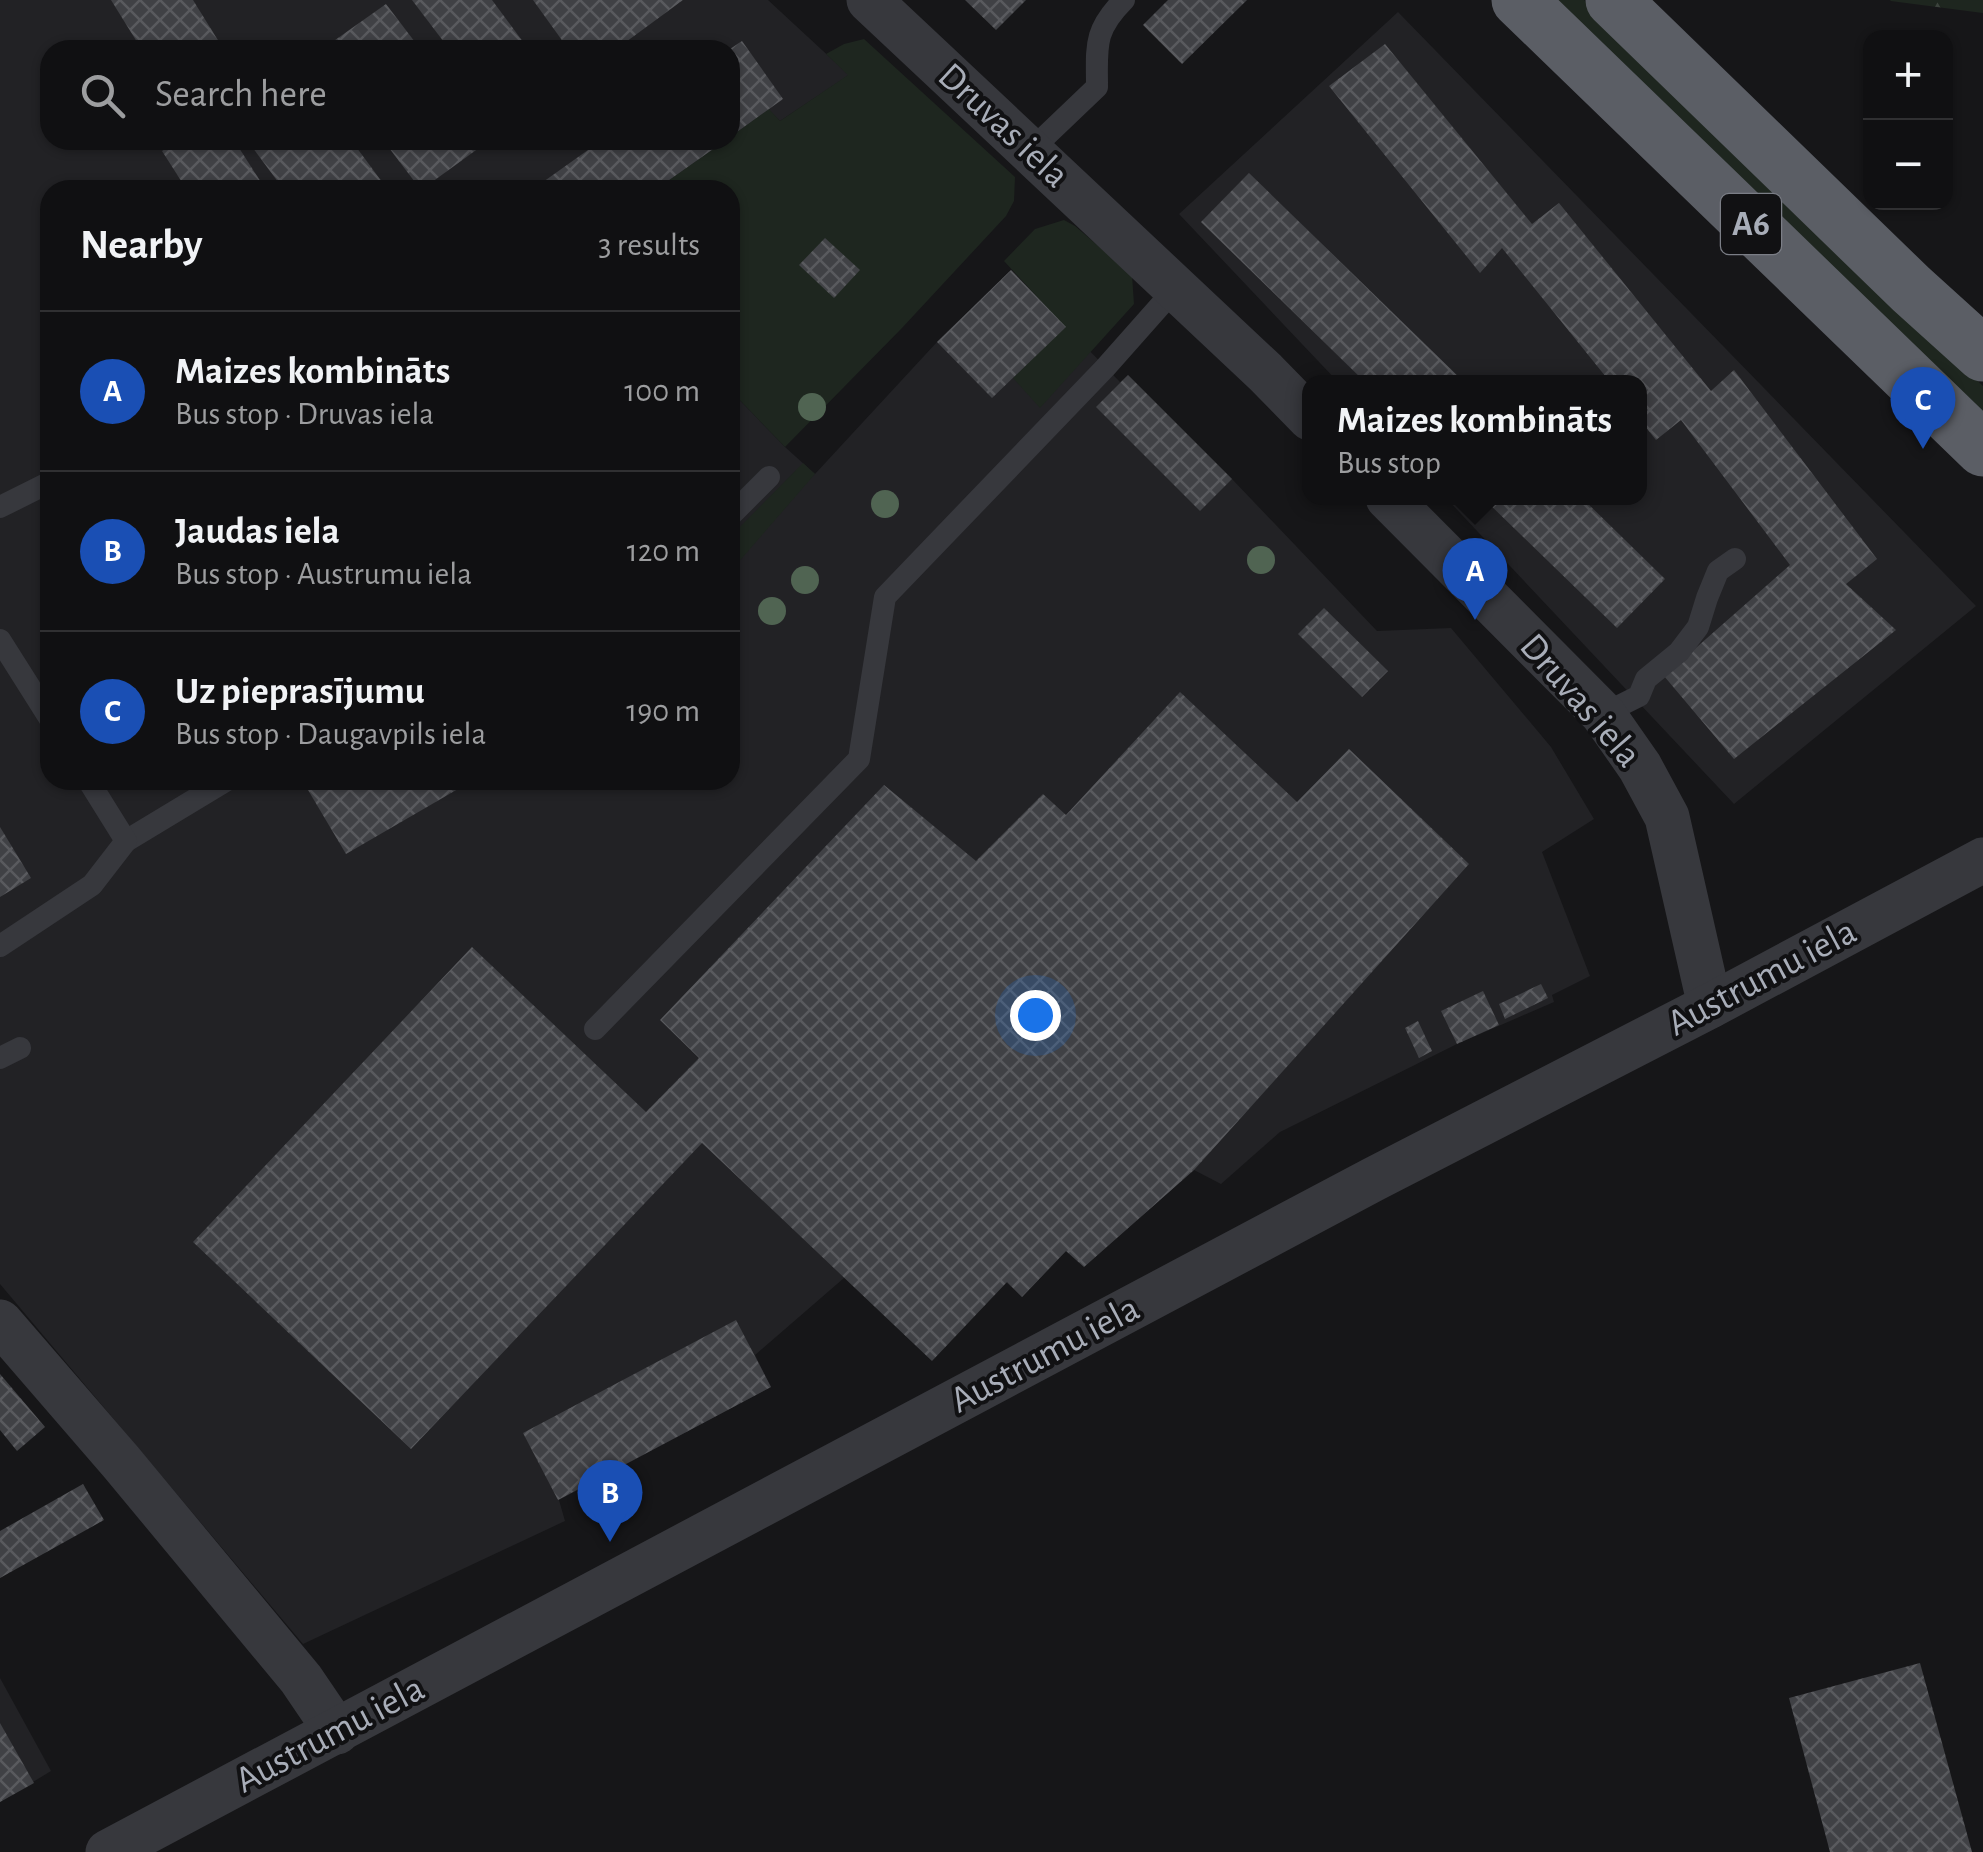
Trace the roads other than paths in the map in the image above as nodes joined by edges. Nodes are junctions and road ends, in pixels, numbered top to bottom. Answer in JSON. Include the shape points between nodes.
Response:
{"nodes":[{"id":1,"x":869,"y":0,"type":"edge"},
{"id":2,"x":1124,"y":0,"type":"edge"},
{"id":3,"x":1519,"y":0,"type":"edge"},
{"id":4,"x":1613,"y":0,"type":"edge"},
{"id":5,"x":1030,"y":151,"type":"junction"},
{"id":6,"x":1176,"y":288,"type":"junction"},
{"id":7,"x":1983,"y":354,"type":"edge"},
{"id":8,"x":1302,"y":410,"type":"edge"},
{"id":9,"x":1983,"y":449,"type":"edge"},
{"id":10,"x":769,"y":476,"type":"dead end"},
{"id":11,"x":40,"y":487,"type":"edge"},
{"id":12,"x":1395,"y":505,"type":"edge"},
{"id":13,"x":740,"y":506,"type":"edge"},
{"id":14,"x":0,"y":507,"type":"edge"},
{"id":15,"x":1735,"y":559,"type":"dead end"},
{"id":16,"x":0,"y":640,"type":"edge"},
{"id":17,"x":40,"y":704,"type":"edge"},
{"id":18,"x":1602,"y":714,"type":"junction"},
{"id":19,"x":94,"y":790,"type":"edge"},
{"id":20,"x":210,"y":790,"type":"edge"},
{"id":21,"x":126,"y":841,"type":"junction"},
{"id":22,"x":1983,"y":860,"type":"edge"},
{"id":23,"x":0,"y":946,"type":"edge"},
{"id":24,"x":1710,"y":1006,"type":"junction"},
{"id":25,"x":595,"y":1029,"type":"dead end"},
{"id":26,"x":0,"y":1322,"type":"edge"},
{"id":27,"x":337,"y":1732,"type":"junction"},
{"id":28,"x":108,"y":1852,"type":"edge"}],
"edges":[{"from":1,"to":5,"type":"street","name":"Druvas iela"},
{"from":2,"to":5,"type":"lane","via":[[1096,39],[1097,87]]},
{"from":3,"to":9,"type":"highway","number":"A6"},
{"from":4,"to":7,"type":"highway","number":"A6"},
{"from":5,"to":6,"type":"street","name":"Druvas iela"},
{"from":6,"to":8,"type":"street","name":"Druvas iela"},
{"from":6,"to":25,"type":"lane","via":[[885,598],[859,760]]},
{"from":10,"to":13,"type":"lane"},
{"from":11,"to":14,"type":"lane"},
{"from":12,"to":18,"type":"street","name":"Druvas iela"},
{"from":15,"to":18,"type":"lane","via":[[1718,572],[1698,626],[1679,652],[1646,679],[1639,696]]},
{"from":16,"to":17,"type":"lane"},
{"from":18,"to":24,"type":"street","name":"Druvas iela","via":[[1667,817]]},
{"from":19,"to":21,"type":"lane"},
{"from":20,"to":21,"type":"lane"},
{"from":21,"to":23,"type":"lane","via":[[92,885]]},
{"from":22,"to":24,"type":"street","name":"Austrumu iela"},
{"from":24,"to":27,"type":"street","name":"Austrumu iela"},
{"from":26,"to":27,"type":"street","via":[[301,1679]]},
{"from":27,"to":28,"type":"street","name":"Austrumu iela"}]}
